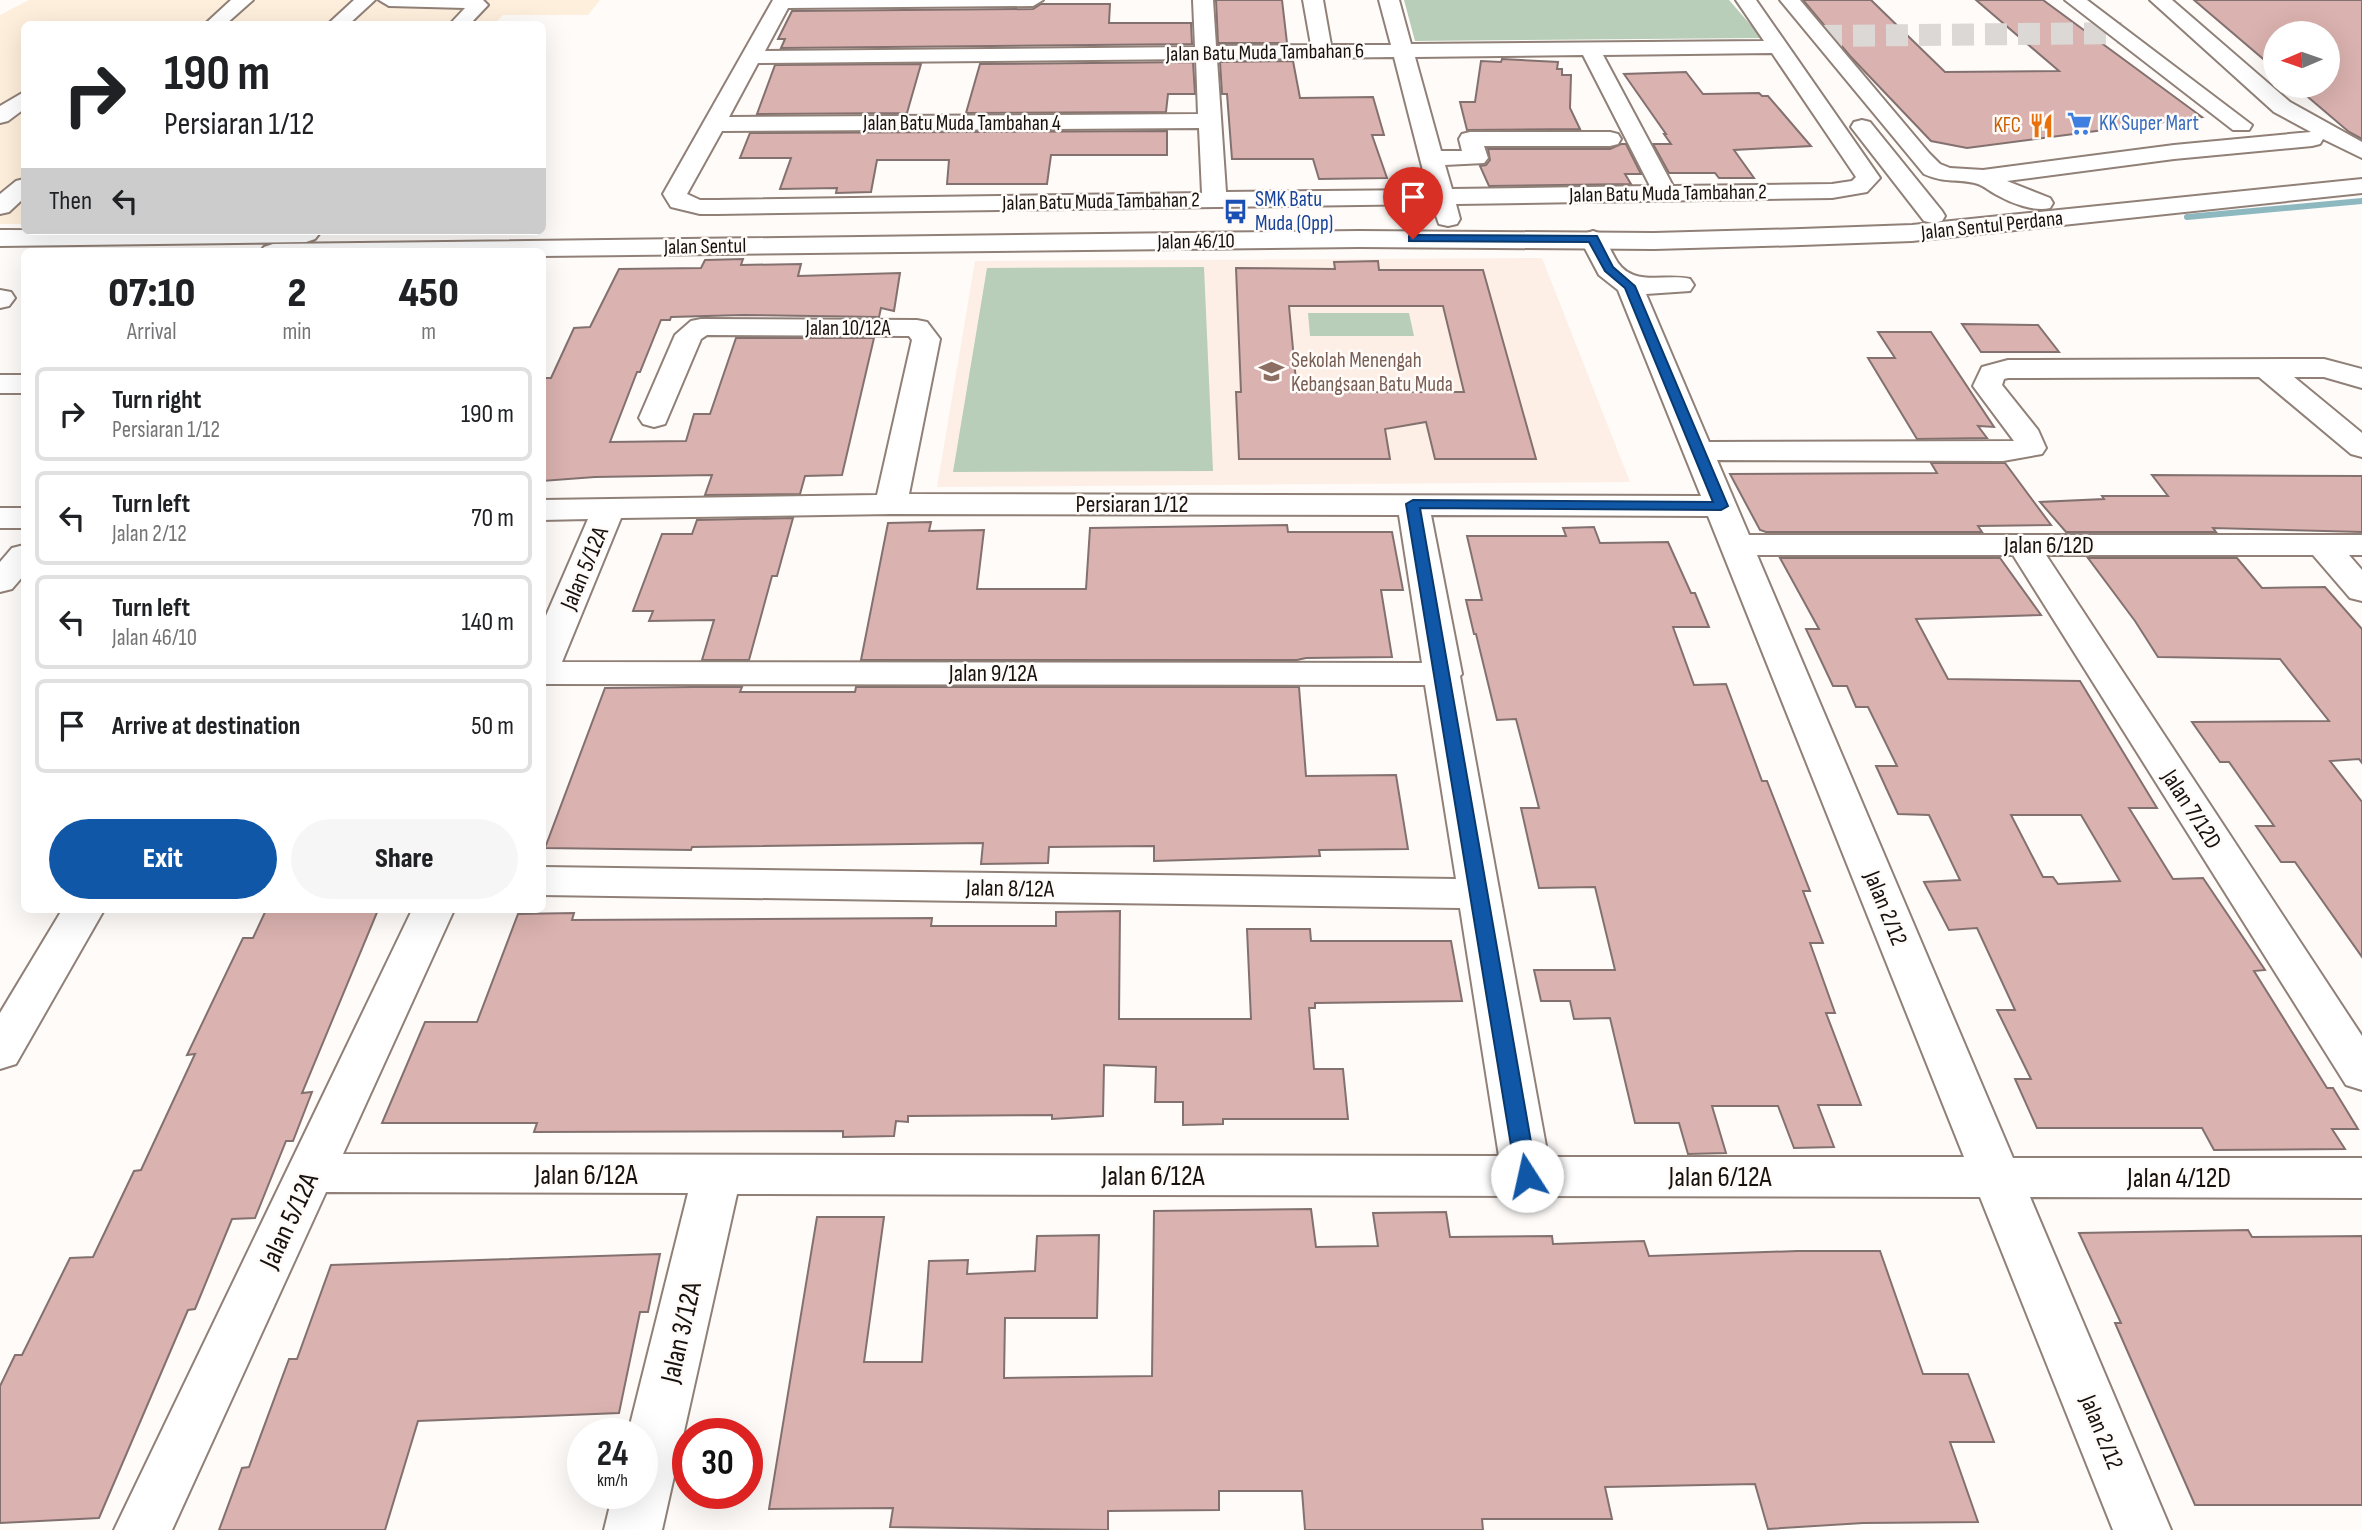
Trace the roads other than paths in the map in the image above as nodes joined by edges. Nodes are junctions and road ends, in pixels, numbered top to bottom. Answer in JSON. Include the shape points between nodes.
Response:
{"nodes":[{"id":1,"x":243,"y":0,"type":"edge"},
{"id":2,"x":365,"y":0,"type":"edge"},
{"id":3,"x":389,"y":0,"type":"edge"},
{"id":4,"x":1032,"y":0,"type":"edge"},
{"id":5,"x":1203,"y":0,"type":"edge"},
{"id":6,"x":1313,"y":0,"type":"edge"},
{"id":7,"x":1389,"y":0,"type":"edge"},
{"id":8,"x":1746,"y":0,"type":"edge"},
{"id":9,"x":1770,"y":0,"type":"edge"},
{"id":10,"x":1790,"y":0,"type":"edge"},
{"id":11,"x":2075,"y":0,"type":"edge"},
{"id":12,"x":2160,"y":0,"type":"edge"},
{"id":13,"x":782,"y":1,"type":"edge"},
{"id":14,"x":218,"y":21,"type":"edge"},
{"id":15,"x":341,"y":21,"type":"edge"},
{"id":16,"x":463,"y":21,"type":"edge"},
{"id":17,"x":1779,"y":47,"type":"junction"},
{"id":18,"x":1804,"y":47,"type":"junction"},
{"id":19,"x":1829,"y":47,"type":"junction"},
{"id":20,"x":1590,"y":49,"type":"junction"},
{"id":21,"x":1403,"y":51,"type":"junction"},
{"id":22,"x":1322,"y":52,"type":"junction"},
{"id":23,"x":1206,"y":53,"type":"junction"},
{"id":24,"x":751,"y":57,"type":"junction"},
{"id":25,"x":1820,"y":69,"type":"dead end"},
{"id":26,"x":21,"y":101,"type":"edge"},
{"id":27,"x":2283,"y":107,"type":"junction"},
{"id":28,"x":1853,"y":114,"type":"dead end"},
{"id":29,"x":0,"y":116,"type":"edge"},
{"id":30,"x":1210,"y":121,"type":"junction"},
{"id":31,"x":714,"y":124,"type":"junction"},
{"id":32,"x":2211,"y":128,"type":"junction"},
{"id":33,"x":1610,"y":139,"type":"dead end"},
{"id":34,"x":2312,"y":139,"type":"junction"},
{"id":35,"x":2087,"y":141,"type":"dead end"},
{"id":36,"x":2246,"y":146,"type":"junction"},
{"id":37,"x":1963,"y":154,"type":"dead end"},
{"id":38,"x":1432,"y":158,"type":"junction"},
{"id":39,"x":1921,"y":158,"type":"junction"},
{"id":40,"x":1886,"y":160,"type":"junction"},
{"id":41,"x":2358,"y":167,"type":"edge"},
{"id":42,"x":1983,"y":177,"type":"junction"},
{"id":43,"x":21,"y":189,"type":"edge"},
{"id":44,"x":1665,"y":193,"type":"junction"},
{"id":45,"x":1442,"y":196,"type":"junction"},
{"id":46,"x":1214,"y":199,"type":"junction"},
{"id":47,"x":2041,"y":202,"type":"junction"},
{"id":48,"x":0,"y":207,"type":"edge"},
{"id":49,"x":0,"y":215,"type":"edge"},
{"id":50,"x":21,"y":215,"type":"edge"},
{"id":51,"x":1933,"y":216,"type":"junction"},
{"id":52,"x":1560,"y":219,"type":"junction"},
{"id":53,"x":1642,"y":219,"type":"junction"},
{"id":54,"x":1449,"y":221,"type":"junction"},
{"id":55,"x":1252,"y":222,"type":"joint"},
{"id":56,"x":546,"y":231,"type":"edge"},
{"id":57,"x":168,"y":235,"type":"edge"},
{"id":58,"x":1606,"y":237,"type":"junction"},
{"id":59,"x":0,"y":238,"type":"edge"},
{"id":60,"x":1388,"y":239,"type":"junction"},
{"id":61,"x":1513,"y":239,"type":"junction"},
{"id":62,"x":1136,"y":241,"type":"joint"},
{"id":63,"x":546,"y":250,"type":"edge"},
{"id":64,"x":21,"y":255,"type":"edge"},
{"id":65,"x":0,"y":256,"type":"edge"},
{"id":66,"x":1681,"y":285,"type":"dead end"},
{"id":67,"x":1630,"y":286,"type":"junction"},
{"id":68,"x":2268,"y":370,"type":"junction"},
{"id":69,"x":2362,"y":379,"type":"edge"},
{"id":70,"x":0,"y":384,"type":"edge"},
{"id":71,"x":21,"y":384,"type":"edge"},
{"id":72,"x":654,"y":418,"type":"dead end"},
{"id":73,"x":2362,"y":448,"type":"edge"},
{"id":74,"x":1699,"y":451,"type":"junction"},
{"id":75,"x":891,"y":504,"type":"junction"},
{"id":76,"x":1413,"y":504,"type":"junction"},
{"id":77,"x":1721,"y":506,"type":"junction"},
{"id":78,"x":609,"y":508,"type":"junction"},
{"id":79,"x":546,"y":510,"type":"edge"},
{"id":80,"x":0,"y":518,"type":"edge"},
{"id":81,"x":21,"y":518,"type":"edge"},
{"id":82,"x":1737,"y":545,"type":"junction"},
{"id":83,"x":2022,"y":545,"type":"junction"},
{"id":84,"x":2322,"y":545,"type":"junction"},
{"id":85,"x":2362,"y":545,"type":"edge"},
{"id":86,"x":21,"y":558,"type":"edge"},
{"id":87,"x":0,"y":582,"type":"edge"},
{"id":88,"x":2362,"y":592,"type":"edge"},
{"id":89,"x":546,"y":660,"type":"edge"},
{"id":90,"x":546,"y":670,"type":"edge"},
{"id":91,"x":1444,"y":674,"type":"junction"},
{"id":92,"x":546,"y":881,"type":"edge"},
{"id":93,"x":1478,"y":894,"type":"junction"},
{"id":94,"x":81,"y":913,"type":"edge"},
{"id":95,"x":432,"y":913,"type":"edge"},
{"id":96,"x":0,"y":1052,"type":"edge"},
{"id":97,"x":2362,"y":1073,"type":"edge"},
{"id":98,"x":310,"y":1173,"type":"junction"},
{"id":99,"x":717,"y":1174,"type":"junction"},
{"id":100,"x":1527,"y":1176,"type":"junction"},
{"id":101,"x":1997,"y":1177,"type":"junction"},
{"id":102,"x":2362,"y":1178,"type":"edge"},
{"id":103,"x":658,"y":1423,"type":"edge"},
{"id":104,"x":638,"y":1509,"type":"edge"},
{"id":105,"x":142,"y":1530,"type":"edge"},
{"id":106,"x":633,"y":1530,"type":"edge"},
{"id":107,"x":2142,"y":1530,"type":"edge"}],
"edges":[{"from":1,"to":14,"type":"street"},
{"from":2,"to":15,"type":"street"},
{"from":3,"to":16,"type":"street","via":[[478,5]]},
{"from":4,"to":13,"type":"street"},
{"from":5,"to":23,"type":"street"},
{"from":6,"to":22,"type":"street"},
{"from":7,"to":21,"type":"street"},
{"from":8,"to":17,"type":"street"},
{"from":9,"to":18,"type":"street"},
{"from":10,"to":19,"type":"street"},
{"from":11,"to":32,"type":"street","via":[[2241,125]]},
{"from":12,"to":27,"type":"street"},
{"from":13,"to":24,"type":"street"},
{"from":17,"to":20,"type":"street","name":"Jalan Batu Muda Tambahan 6"},
{"from":17,"to":44,"type":"street","name":"Jalan Batu Muda Tambahan 2","via":[[1868,178],[1859,187],[1832,191]]},
{"from":18,"to":19,"type":"street"},
{"from":18,"to":25,"type":"street"},
{"from":19,"to":39,"type":"street"},
{"from":20,"to":21,"type":"street","name":"Jalan Batu Muda Tambahan 6"},
{"from":20,"to":44,"type":"street"},
{"from":21,"to":22,"type":"street","name":"Jalan Batu Muda Tambahan 6"},
{"from":21,"to":38,"type":"street"},
{"from":22,"to":23,"type":"street","name":"Jalan Batu Muda Tambahan 6"},
{"from":23,"to":24,"type":"street","name":"Jalan Batu Muda Tambahan 6"},
{"from":23,"to":30,"type":"street"},
{"from":24,"to":31,"type":"street"},
{"from":26,"to":29,"type":"street"},
{"from":27,"to":34,"type":"street","via":[[2282,117]]},
{"from":27,"to":41,"type":"street"},
{"from":28,"to":40,"type":"street"},
{"from":30,"to":31,"type":"street","name":"Jalan Batu Muda Tambahan 4"},
{"from":30,"to":46,"type":"street"},
{"from":31,"to":46,"type":"street","name":"Jalan Batu Muda Tambahan 2","via":[[675,194],[680,202],[717,207]]},
{"from":32,"to":35,"type":"street"},
{"from":32,"to":36,"type":"street"},
{"from":33,"to":38,"type":"street","via":[[1470,139],[1476,158]]},
{"from":34,"to":36,"type":"street"},
{"from":34,"to":41,"type":"street"},
{"from":36,"to":42,"type":"street"},
{"from":37,"to":39,"type":"street"},
{"from":38,"to":45,"type":"street"},
{"from":39,"to":40,"type":"street"},
{"from":39,"to":42,"type":"street","via":[[1946,175]]},
{"from":40,"to":51,"type":"street"},
{"from":41,"to":47,"type":"street","name":"Jalan Sentul Perdana"},
{"from":41,"to":58,"type":"street","name":"Jalan Sentul Perdana","via":[[1912,233],[1654,241]]},
{"from":42,"to":47,"type":"street"},
{"from":43,"to":48,"type":"street"},
{"from":44,"to":45,"type":"street","name":"Jalan Batu Muda Tambahan 2"},
{"from":45,"to":46,"type":"street","name":"Jalan Batu Muda Tambahan 2"},
{"from":45,"to":54,"type":"street"},
{"from":47,"to":51,"type":"street","name":"Jalan Sentul Perdana"},
{"from":49,"to":50,"type":"street"},
{"from":51,"to":53,"type":"street","name":"Jalan Sentul Perdana"},
{"from":52,"to":53,"type":"street"},
{"from":52,"to":54,"type":"street","name":"Jalan 46/10"},
{"from":52,"to":58,"type":"street"},
{"from":53,"to":58,"type":"street","via":[[1618,224]]},
{"from":54,"to":55,"type":"street","name":"Jalan 46/10"},
{"from":54,"to":60,"type":"street"},
{"from":54,"to":61,"type":"street"},
{"from":55,"to":56,"type":"street","name":"Jalan Sentul"},
{"from":57,"to":59,"type":"street","name":"Jalan Sentul"},
{"from":58,"to":61,"type":"street","name":"Jalan 46/10"},
{"from":58,"to":67,"type":"street","name":"Jalan 2/12","via":[[1608,269]]},
{"from":60,"to":61,"type":"street","name":"Jalan 46/10"},
{"from":60,"to":62,"type":"street","name":"Jalan 46/10"},
{"from":62,"to":63,"type":"street","name":"Jalan Sentul"},
{"from":64,"to":65,"type":"street"},
{"from":66,"to":67,"type":"street"},
{"from":67,"to":74,"type":"street","name":"Jalan 2/12"},
{"from":68,"to":69,"type":"street","via":[[2324,368]]},
{"from":68,"to":73,"type":"street"},
{"from":68,"to":74,"type":"street","via":[[2008,369],[1992,373],[1987,386],[2027,436],[2031,448],[2003,452]]},
{"from":70,"to":71,"type":"street"},
{"from":72,"to":75,"type":"street","name":"Jalan 10/12A","via":[[689,335],[701,327],[917,328],[926,340]]},
{"from":74,"to":77,"type":"street","name":"Jalan 2/12"},
{"from":75,"to":76,"type":"street","name":"Persiaran 1/12"},
{"from":75,"to":78,"type":"street","name":"Persiaran 1/12"},
{"from":76,"to":77,"type":"street","name":"Persiaran 1/12"},
{"from":76,"to":91,"type":"street"},
{"from":77,"to":82,"type":"street","name":"Jalan 2/12"},
{"from":78,"to":79,"type":"street","name":"Persiaran 1/12"},
{"from":78,"to":89,"type":"street","name":"Jalan 5/12A"},
{"from":80,"to":81,"type":"street"},
{"from":82,"to":83,"type":"street","name":"Jalan 6/12D"},
{"from":82,"to":101,"type":"street","name":"Jalan 2/12"},
{"from":83,"to":84,"type":"street","name":"Jalan 6/12D"},
{"from":83,"to":97,"type":"street","name":"Jalan 7/12D"},
{"from":84,"to":85,"type":"street","name":"Jalan 6/12D"},
{"from":84,"to":88,"type":"street"},
{"from":86,"to":87,"type":"street"},
{"from":90,"to":91,"type":"street","name":"Jalan 9/12A"},
{"from":91,"to":93,"type":"street"},
{"from":92,"to":93,"type":"street","name":"Jalan 8/12A"},
{"from":93,"to":100,"type":"street"},
{"from":94,"to":96,"type":"street"},
{"from":95,"to":98,"type":"street","name":"Jalan 5/12A"},
{"from":98,"to":99,"type":"street","name":"Jalan 6/12A"},
{"from":98,"to":105,"type":"street","name":"Jalan 5/12A"},
{"from":99,"to":100,"type":"street","name":"Jalan 6/12A"},
{"from":99,"to":103,"type":"street","name":"Jalan 3/12A"},
{"from":100,"to":101,"type":"street","name":"Jalan 6/12A"},
{"from":101,"to":102,"type":"street","name":"Jalan 4/12D"},
{"from":101,"to":107,"type":"street","name":"Jalan 2/12"},
{"from":104,"to":106,"type":"street","name":"Jalan 3/12A"}]}
